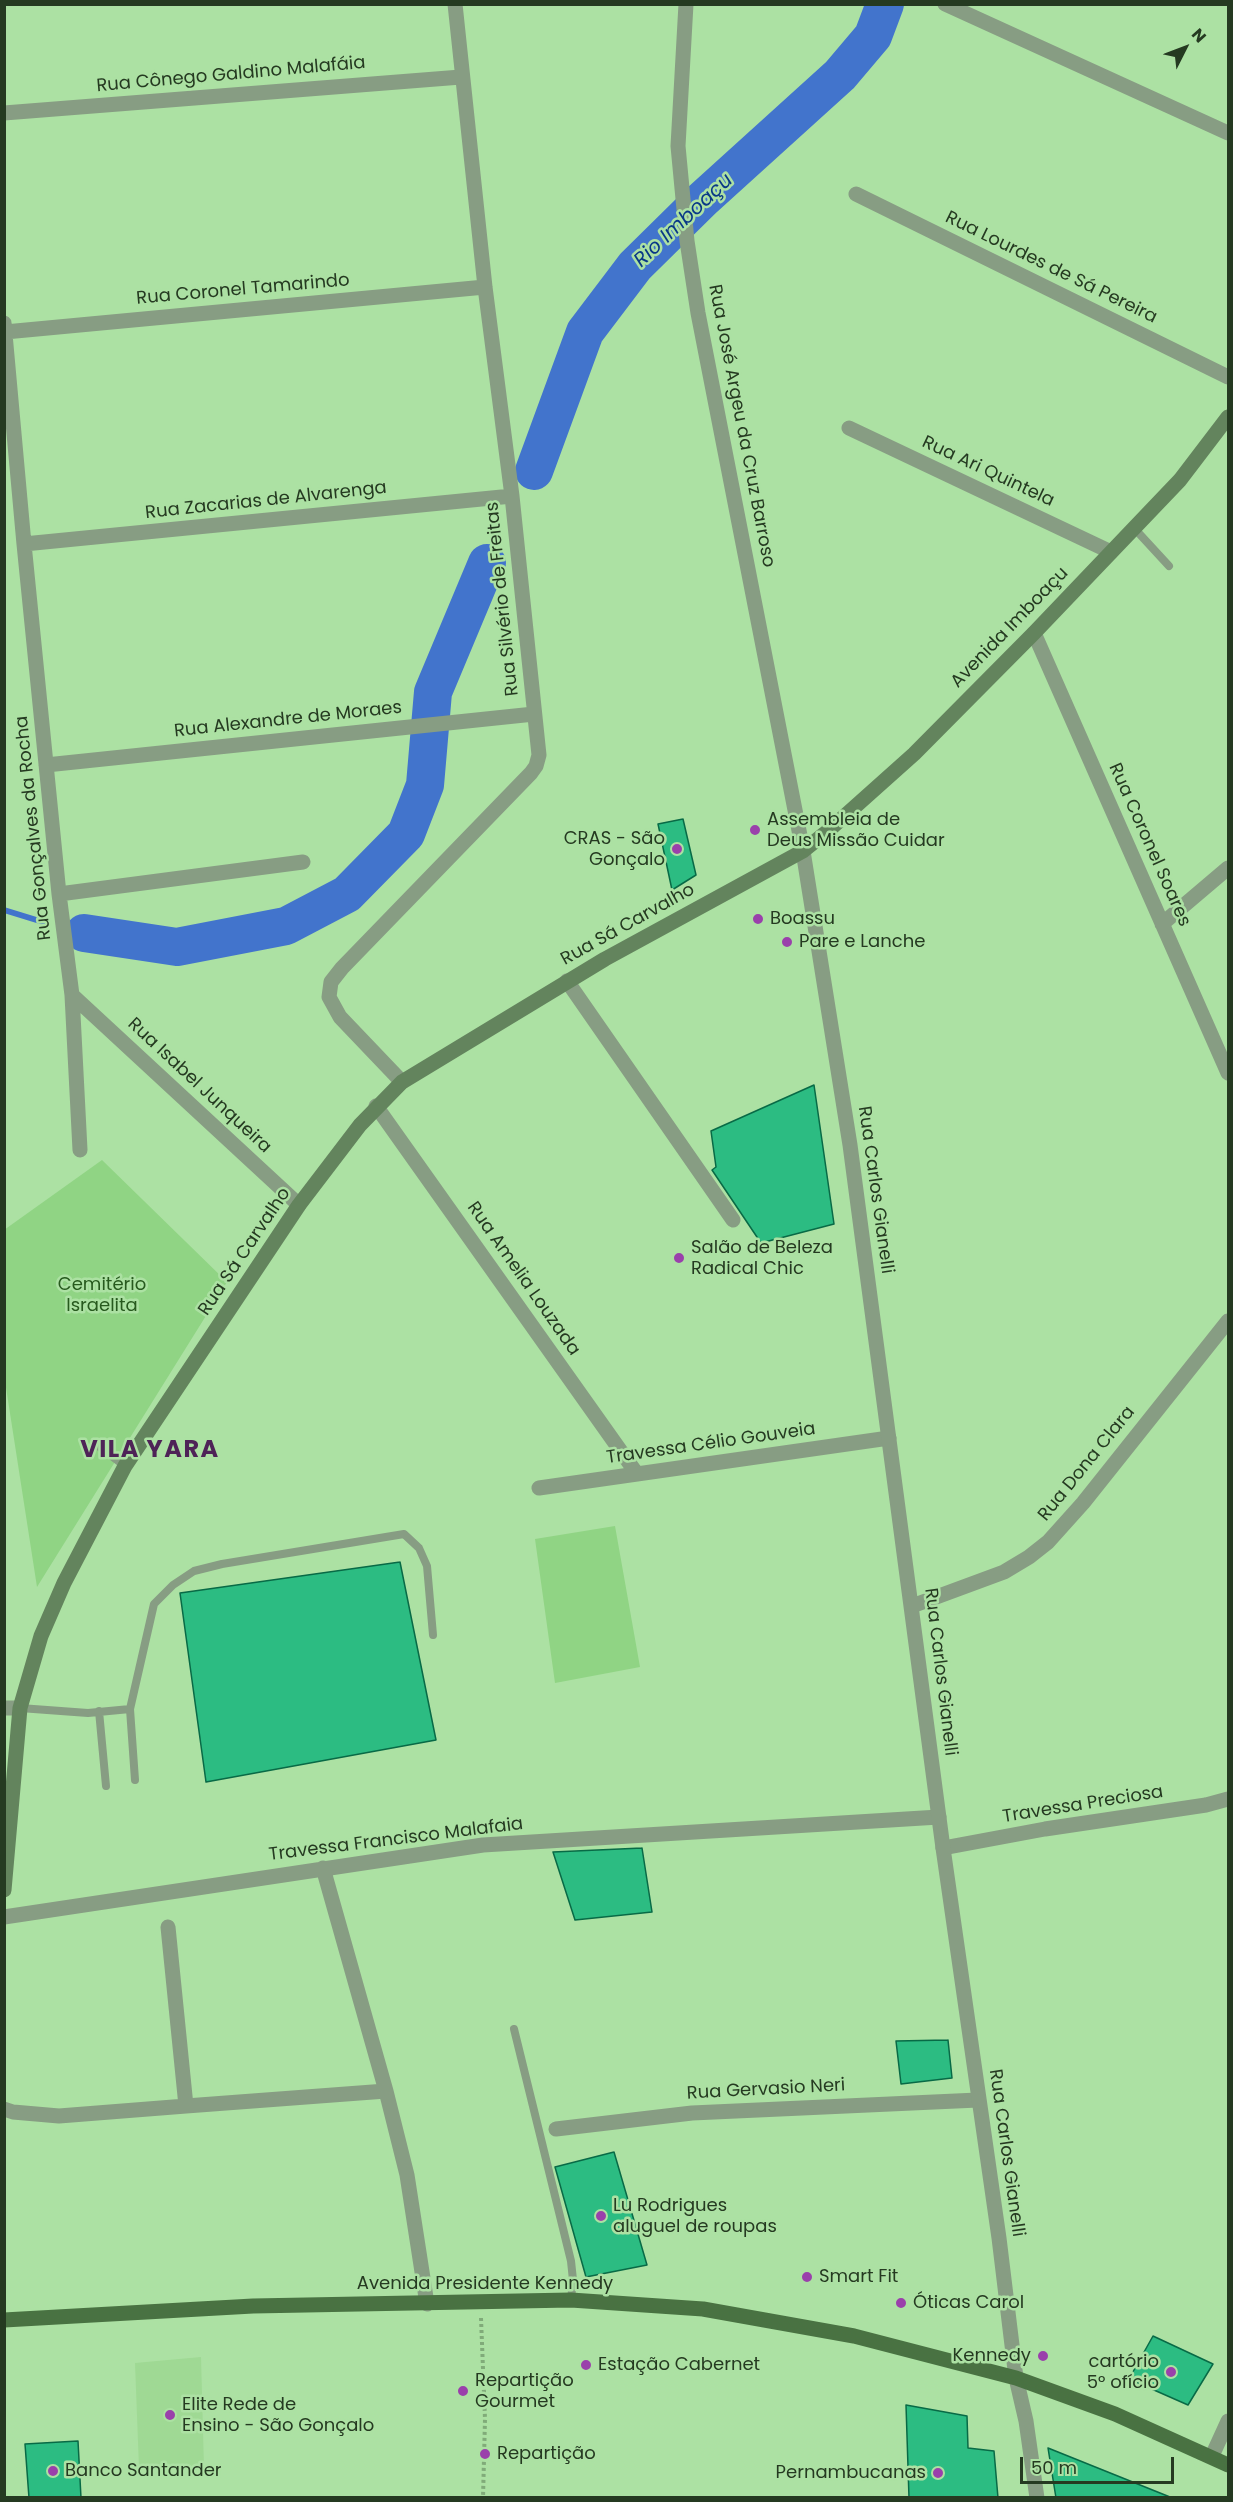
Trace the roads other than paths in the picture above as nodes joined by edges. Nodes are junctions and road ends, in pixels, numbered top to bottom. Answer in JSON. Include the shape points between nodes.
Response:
{"nodes":[{"id":1,"x":455,"y":4,"type":"edge"},
{"id":2,"x":686,"y":4,"type":"edge"},
{"id":3,"x":945,"y":4,"type":"edge"},
{"id":4,"x":461,"y":77,"type":"junction"},
{"id":5,"x":4,"y":113,"type":"edge"},
{"id":6,"x":1228,"y":133,"type":"edge"},
{"id":7,"x":856,"y":194,"type":"dead end"},
{"id":8,"x":485,"y":287,"type":"junction"},
{"id":9,"x":5,"y":328,"type":"edge"},
{"id":10,"x":1228,"y":377,"type":"edge"},
{"id":11,"x":1228,"y":417,"type":"edge"},
{"id":12,"x":849,"y":428,"type":"dead end"},
{"id":13,"x":512,"y":496,"type":"junction"},
{"id":14,"x":1134,"y":528,"type":"junction"},
{"id":15,"x":24,"y":544,"type":"junction"},
{"id":16,"x":1111,"y":552,"type":"junction"},
{"id":17,"x":1169,"y":566,"type":"dead end"},
{"id":18,"x":1034,"y":633,"type":"junction"},
{"id":19,"x":534,"y":714,"type":"junction"},
{"id":20,"x":46,"y":765,"type":"junction"},
{"id":21,"x":803,"y":851,"type":"junction"},
{"id":22,"x":303,"y":862,"type":"dead end"},
{"id":23,"x":1228,"y":868,"type":"edge"},
{"id":24,"x":59,"y":894,"type":"junction"},
{"id":25,"x":1162,"y":924,"type":"junction"},
{"id":26,"x":567,"y":981,"type":"junction"},
{"id":27,"x":72,"y":995,"type":"junction"},
{"id":28,"x":1228,"y":1073,"type":"edge"},
{"id":29,"x":402,"y":1082,"type":"junction"},
{"id":30,"x":376,"y":1106,"type":"junction"},
{"id":31,"x":80,"y":1150,"type":"dead end"},
{"id":32,"x":300,"y":1205,"type":"junction"},
{"id":33,"x":733,"y":1220,"type":"dead end"},
{"id":34,"x":1228,"y":1321,"type":"edge"},
{"id":35,"x":889,"y":1438,"type":"junction"},
{"id":36,"x":94,"y":1443,"type":"dead end"},
{"id":37,"x":125,"y":1466,"type":"junction"},
{"id":38,"x":637,"y":1474,"type":"junction"},
{"id":39,"x":539,"y":1488,"type":"dead end"},
{"id":40,"x":912,"y":1606,"type":"junction"},
{"id":41,"x":433,"y":1635,"type":"dead end"},
{"id":42,"x":12,"y":1708,"type":"edge"},
{"id":43,"x":130,"y":1709,"type":"junction"},
{"id":44,"x":99,"y":1711,"type":"junction"},
{"id":45,"x":135,"y":1780,"type":"dead end"},
{"id":46,"x":106,"y":1786,"type":"dead end"},
{"id":47,"x":1228,"y":1799,"type":"edge"},
{"id":48,"x":939,"y":1817,"type":"junction"},
{"id":49,"x":7,"y":1826,"type":"edge"},
{"id":50,"x":944,"y":1848,"type":"junction"},
{"id":51,"x":323,"y":1868,"type":"junction"},
{"id":52,"x":4,"y":1890,"type":"edge"},
{"id":53,"x":4,"y":1917,"type":"edge"},
{"id":54,"x":168,"y":1928,"type":"dead end"},
{"id":55,"x":514,"y":2029,"type":"dead end"},
{"id":56,"x":386,"y":2091,"type":"junction"},
{"id":57,"x":978,"y":2100,"type":"junction"},
{"id":58,"x":186,"y":2106,"type":"junction"},
{"id":59,"x":4,"y":2109,"type":"edge"},
{"id":60,"x":556,"y":2129,"type":"dead end"},
{"id":61,"x":571,"y":2300,"type":"junction"},
{"id":62,"x":427,"y":2304,"type":"junction"},
{"id":63,"x":4,"y":2320,"type":"edge"},
{"id":64,"x":1016,"y":2378,"type":"junction"},
{"id":65,"x":1228,"y":2421,"type":"edge"},
{"id":66,"x":1212,"y":2456,"type":"junction"},
{"id":67,"x":1228,"y":2465,"type":"edge"},
{"id":68,"x":1037,"y":2498,"type":"edge"}],
"edges":[{"from":1,"to":4,"type":"street","name":"Rua Silvério de Freitas"},
{"from":2,"to":21,"type":"street","name":"Rua José Argeu da Cruz Barroso","via":[[678,146],[687,241]]},
{"from":3,"to":6,"type":"street"},
{"from":4,"to":5,"type":"street","name":"Rua Cônego Galdino Malafáia"},
{"from":4,"to":8,"type":"street","name":"Rua Silvério de Freitas"},
{"from":7,"to":10,"type":"street","name":"Rua Lourdes de Sá Pereira"},
{"from":8,"to":9,"type":"street","name":"Rua Coronel Tamarindo"},
{"from":8,"to":13,"type":"street","name":"Rua Silvério de Freitas"},
{"from":9,"to":15,"type":"street","name":"Rua Gonçalves da Rocha"},
{"from":11,"to":14,"type":"main road","name":"Avenida Imboaçu","via":[[1180,480]]},
{"from":12,"to":16,"type":"street","name":"Rua Ari Quintela"},
{"from":13,"to":15,"type":"street","name":"Rua Zacarias de Alvarenga"},
{"from":13,"to":19,"type":"street","name":"Rua Silvério de Freitas"},
{"from":14,"to":16,"type":"main road","name":"Avenida Imboaçu"},
{"from":14,"to":17,"type":"lane"},
{"from":15,"to":20,"type":"street","name":"Rua Gonçalves da Rocha"},
{"from":16,"to":18,"type":"main road","name":"Avenida Imboaçu"},
{"from":18,"to":21,"type":"main road","name":"Avenida Imboaçu","via":[[914,753]]},
{"from":18,"to":25,"type":"street","name":"Rua Coronel Soares"},
{"from":19,"to":20,"type":"street","name":"Rua Alexandre de Moraes"},
{"from":19,"to":29,"type":"street","name":"Rua Silvério de Freitas","via":[[539,755],[536,766],[331,982],[329,997],[340,1017]]},
{"from":20,"to":24,"type":"street","name":"Rua Gonçalves da Rocha"},
{"from":21,"to":26,"type":"main road","name":"Rua Sá Carvalho"},
{"from":21,"to":35,"type":"street","name":"Rua Carlos Gianelli","via":[[850,1145]]},
{"from":22,"to":24,"type":"street"},
{"from":23,"to":25,"type":"street"},
{"from":24,"to":27,"type":"street","name":"Rua Gonçalves da Rocha"},
{"from":25,"to":28,"type":"street","name":"Rua Coronel Soares"},
{"from":26,"to":29,"type":"main road","name":"Rua Sá Carvalho"},
{"from":26,"to":33,"type":"street"},
{"from":27,"to":31,"type":"street","name":"Rua Gonçalves da Rocha"},
{"from":27,"to":32,"type":"street","name":"Rua Isabel Junqueira"},
{"from":29,"to":30,"type":"main road","name":"Rua Sá Carvalho"},
{"from":30,"to":32,"type":"main road","name":"Rua Sá Carvalho"},
{"from":30,"to":38,"type":"street","name":"Rua Amelia Louzada"},
{"from":32,"to":37,"type":"main road","name":"Rua Sá Carvalho"},
{"from":34,"to":40,"type":"street","name":"Rua Dona Clara","via":[[1048,1542],[1004,1572]]},
{"from":35,"to":38,"type":"street","name":"Travessa Célio Gouveia"},
{"from":35,"to":40,"type":"street","name":"Rua Carlos Gianelli"},
{"from":36,"to":37,"type":"lane"},
{"from":37,"to":42,"type":"main road","name":"Rua Sá Carvalho","via":[[64,1583]]},
{"from":38,"to":39,"type":"street","name":"Travessa Célio Gouveia"},
{"from":40,"to":48,"type":"street","name":"Rua Carlos Gianelli"},
{"from":41,"to":43,"type":"lane","via":[[427,1566],[419,1548],[404,1534],[222,1564],[194,1571],[154,1604]]},
{"from":42,"to":44,"type":"lane"},
{"from":42,"to":49,"type":"main road","name":"Rua Sá Carvalho"},
{"from":43,"to":44,"type":"lane"},
{"from":43,"to":45,"type":"lane"},
{"from":44,"to":46,"type":"lane"},
{"from":47,"to":50,"type":"street","name":"Travessa Preciosa"},
{"from":48,"to":50,"type":"street","name":"Rua Carlos Gianelli"},
{"from":48,"to":51,"type":"street","name":"Travessa Francisco Malafaia","via":[[483,1845]]},
{"from":49,"to":52,"type":"main road","name":"Rua Sá Carvalho"},
{"from":50,"to":57,"type":"street","name":"Rua Carlos Gianelli"},
{"from":51,"to":53,"type":"street","name":"Travessa Francisco Malafaia"},
{"from":51,"to":56,"type":"street"},
{"from":54,"to":58,"type":"street"},
{"from":55,"to":61,"type":"lane","via":[[571,2261]]},
{"from":56,"to":58,"type":"street"},
{"from":56,"to":62,"type":"street","via":[[407,2175]]},
{"from":57,"to":60,"type":"street","name":"Rua Gervasio Neri","via":[[692,2113]]},
{"from":57,"to":64,"type":"street","name":"Rua Carlos Gianelli"},
{"from":58,"to":59,"type":"street","via":[[59,2116]]},
{"from":61,"to":62,"type":"main road","name":"Avenida Presidente Kennedy"},
{"from":61,"to":64,"type":"main road","name":"Avenida Presidente Kennedy","via":[[703,2309],[854,2336]]},
{"from":62,"to":63,"type":"main road","name":"Avenida Presidente Kennedy","via":[[253,2306]]},
{"from":64,"to":66,"type":"main road","name":"Avenida Presidente Kennedy","via":[[1115,2414]]},
{"from":64,"to":68,"type":"street","name":"Rua Carlos Gianelli"},
{"from":65,"to":66,"type":"street"},
{"from":66,"to":67,"type":"main road","name":"Avenida Presidente Kennedy"}]}
